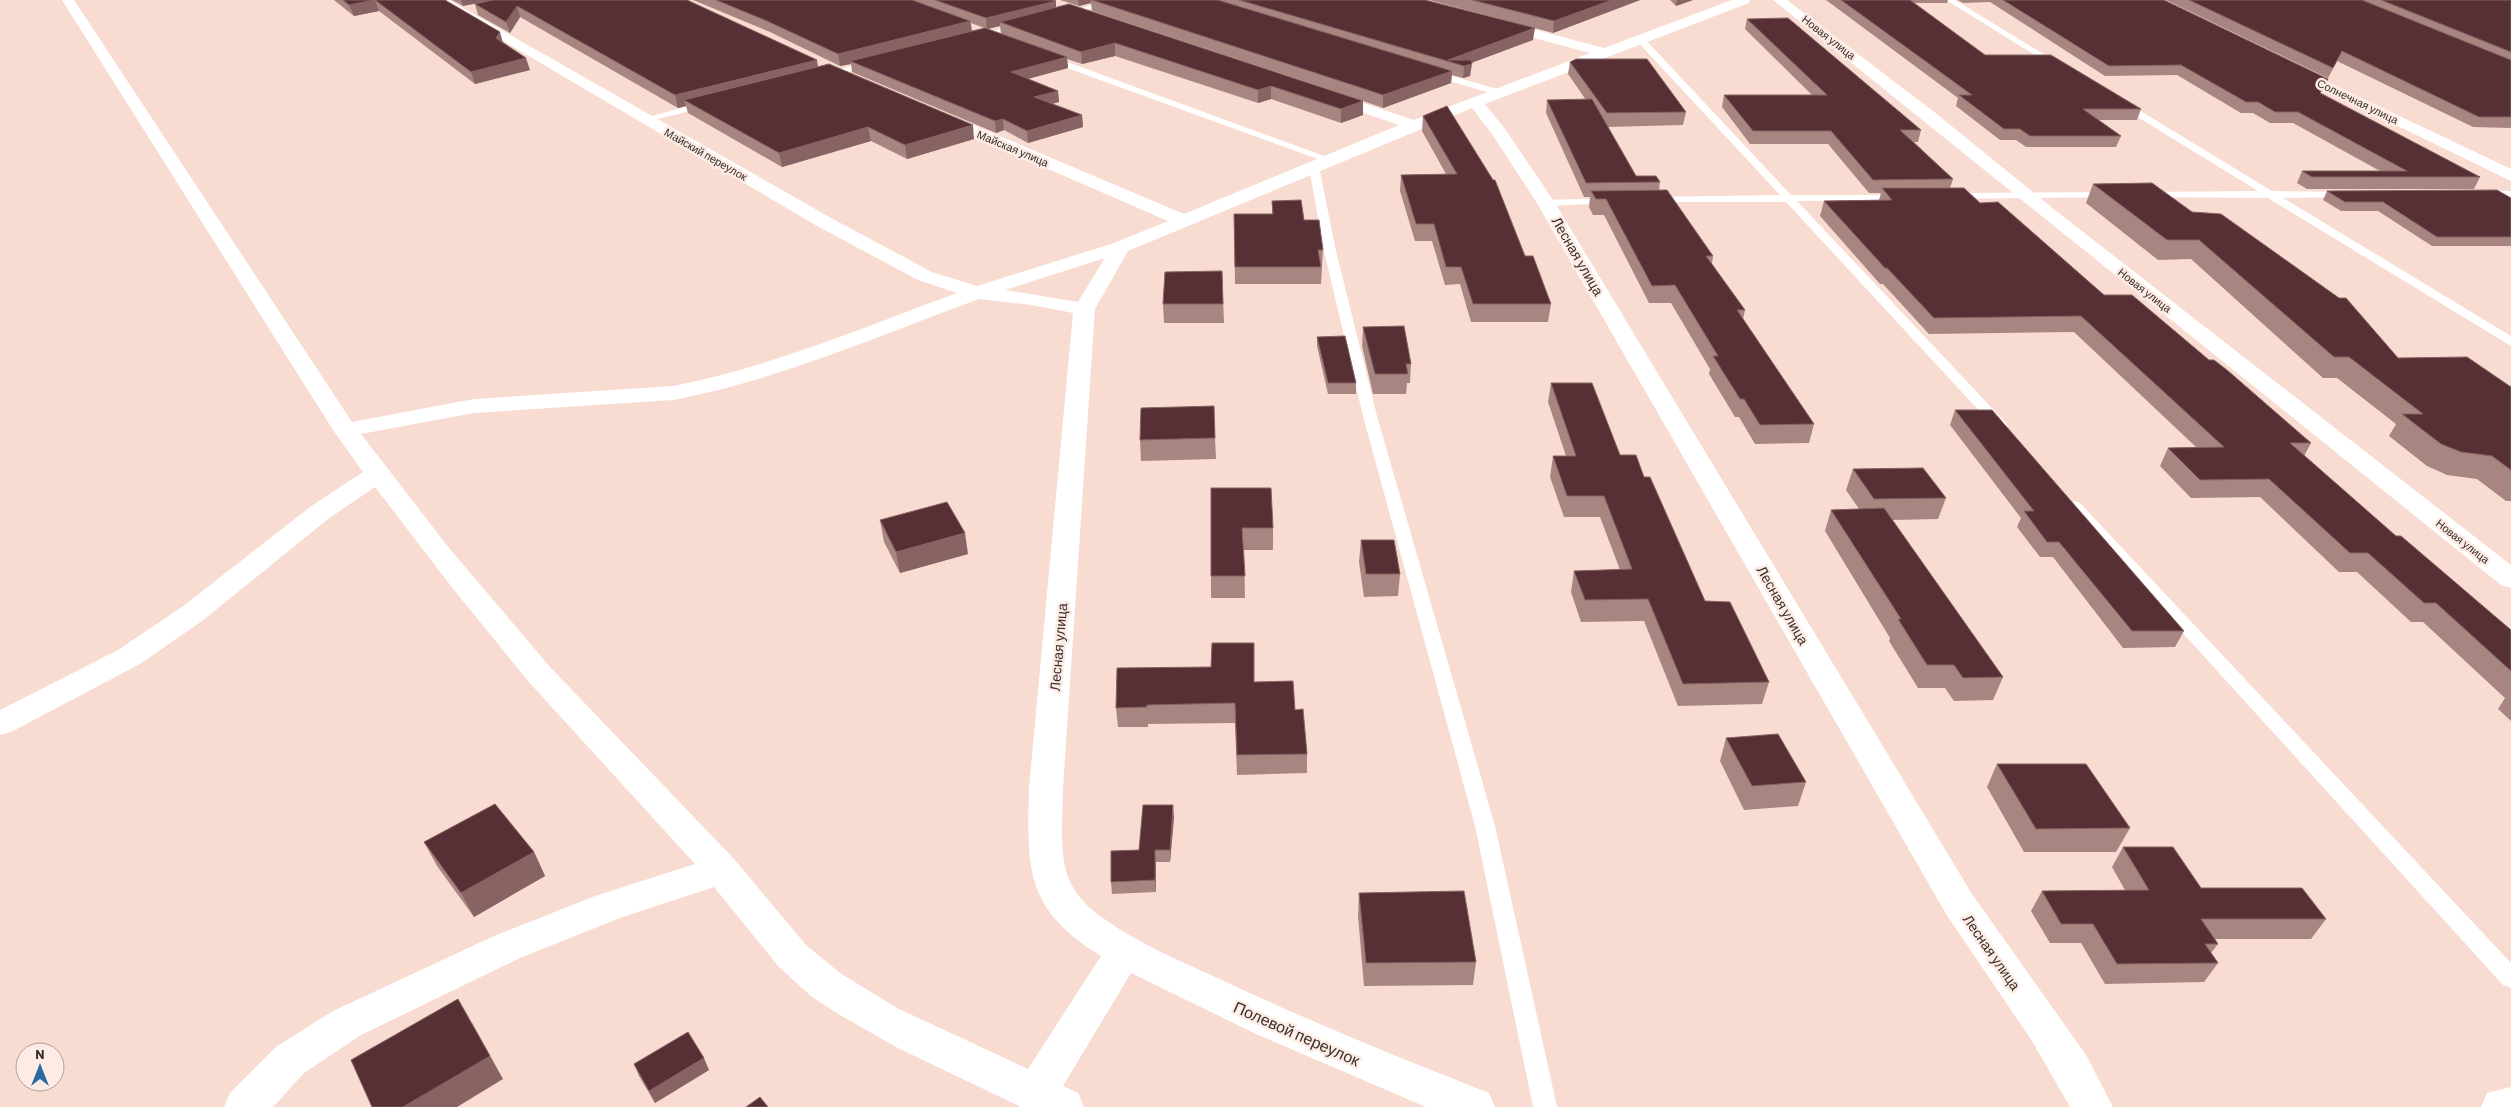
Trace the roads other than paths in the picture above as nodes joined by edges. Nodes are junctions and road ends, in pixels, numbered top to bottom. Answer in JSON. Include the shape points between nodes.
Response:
{"nodes":[{"id":1,"x":68,"y":0,"type":"edge"},
{"id":2,"x":440,"y":0,"type":"edge"},
{"id":3,"x":1121,"y":0,"type":"edge"},
{"id":4,"x":1744,"y":0,"type":"edge"},
{"id":5,"x":1780,"y":0,"type":"edge"},
{"id":6,"x":1950,"y":0,"type":"edge"},
{"id":7,"x":1049,"y":3,"type":"edge"},
{"id":8,"x":478,"y":8,"type":"edge"},
{"id":9,"x":460,"y":12,"type":"junction"},
{"id":10,"x":1075,"y":12,"type":"junction"},
{"id":11,"x":1057,"y":16,"type":"edge"},
{"id":12,"x":1102,"y":20,"type":"edge"},
{"id":13,"x":1481,"y":20,"type":"edge"},
{"id":14,"x":1030,"y":23,"type":"edge"},
{"id":15,"x":967,"y":27,"type":"edge"},
{"id":16,"x":985,"y":34,"type":"junction"},
{"id":17,"x":1640,"y":38,"type":"junction"},
{"id":18,"x":966,"y":39,"type":"edge"},
{"id":19,"x":1004,"y":41,"type":"edge"},
{"id":20,"x":1602,"y":52,"type":"junction"},
{"id":21,"x":1041,"y":55,"type":"edge"},
{"id":22,"x":882,"y":60,"type":"edge"},
{"id":23,"x":818,"y":64,"type":"dead end"},
{"id":24,"x":2282,"y":64,"type":"edge"},
{"id":25,"x":1426,"y":71,"type":"edge"},
{"id":26,"x":836,"y":72,"type":"junction"},
{"id":27,"x":2069,"y":72,"type":"edge"},
{"id":28,"x":807,"y":79,"type":"edge"},
{"id":29,"x":863,"y":84,"type":"edge"},
{"id":30,"x":1312,"y":91,"type":"edge"},
{"id":31,"x":2111,"y":97,"type":"edge"},
{"id":32,"x":1488,"y":98,"type":"junction"},
{"id":33,"x":713,"y":103,"type":"edge"},
{"id":34,"x":928,"y":111,"type":"edge"},
{"id":35,"x":646,"y":119,"type":"junction"},
{"id":36,"x":1414,"y":124,"type":"junction"},
{"id":37,"x":1330,"y":160,"type":"junction"},
{"id":38,"x":1314,"y":167,"type":"junction"},
{"id":39,"x":2511,"y":176,"type":"edge"},
{"id":40,"x":2471,"y":193,"type":"edge"},
{"id":41,"x":2272,"y":194,"type":"junction"},
{"id":42,"x":2361,"y":194,"type":"edge"},
{"id":43,"x":2511,"y":194,"type":"edge"},
{"id":44,"x":2026,"y":195,"type":"junction"},
{"id":45,"x":1917,"y":196,"type":"edge"},
{"id":46,"x":1937,"y":196,"type":"edge"},
{"id":47,"x":1788,"y":198,"type":"junction"},
{"id":48,"x":1624,"y":201,"type":"edge"},
{"id":49,"x":1643,"y":201,"type":"edge"},
{"id":50,"x":1546,"y":202,"type":"junction"},
{"id":51,"x":1185,"y":220,"type":"junction"},
{"id":52,"x":1120,"y":247,"type":"junction"},
{"id":53,"x":978,"y":293,"type":"junction"},
{"id":54,"x":1084,"y":309,"type":"junction"},
{"id":55,"x":2511,"y":342,"type":"edge"},
{"id":56,"x":345,"y":430,"type":"junction"},
{"id":57,"x":2014,"y":440,"type":"edge"},
{"id":58,"x":377,"y":474,"type":"junction"},
{"id":59,"x":2067,"y":498,"type":"edge"},
{"id":60,"x":2511,"y":578,"type":"edge"},
{"id":61,"x":0,"y":724,"type":"edge"},
{"id":62,"x":722,"y":870,"type":"junction"},
{"id":63,"x":1124,"y":952,"type":"junction"},
{"id":64,"x":2511,"y":978,"type":"edge"},
{"id":65,"x":1050,"y":1100,"type":"edge"},
{"id":66,"x":2511,"y":1106,"type":"edge"},
{"id":67,"x":245,"y":1107,"type":"edge"},
{"id":68,"x":1474,"y":1107,"type":"edge"},
{"id":69,"x":1545,"y":1107,"type":"edge"},
{"id":70,"x":2092,"y":1107,"type":"edge"},
{"id":71,"x":2502,"y":1107,"type":"edge"}],
"edges":[{"from":1,"to":56,"type":"street"},
{"from":2,"to":9,"type":"street","name":"Майский переулок"},
{"from":3,"to":10,"type":"lane"},
{"from":4,"to":17,"type":"street"},
{"from":5,"to":44,"type":"street","name":"Новая улица"},
{"from":6,"to":27,"type":"lane"},
{"from":7,"to":10,"type":"street"},
{"from":8,"to":9,"type":"street"},
{"from":9,"to":35,"type":"street","name":"Майский переулок"},
{"from":10,"to":11,"type":"lane"},
{"from":10,"to":12,"type":"street"},
{"from":13,"to":20,"type":"street"},
{"from":14,"to":16,"type":"lane"},
{"from":15,"to":16,"type":"lane"},
{"from":16,"to":18,"type":"lane"},
{"from":16,"to":19,"type":"lane"},
{"from":17,"to":20,"type":"street"},
{"from":17,"to":47,"type":"lane"},
{"from":20,"to":32,"type":"street"},
{"from":21,"to":37,"type":"lane"},
{"from":22,"to":26,"type":"lane"},
{"from":23,"to":26,"type":"street"},
{"from":24,"to":39,"type":"street","name":"Солнечная улица"},
{"from":25,"to":32,"type":"lane"},
{"from":26,"to":28,"type":"lane"},
{"from":26,"to":29,"type":"street"},
{"from":30,"to":36,"type":"street"},
{"from":31,"to":41,"type":"lane"},
{"from":32,"to":36,"type":"street"},
{"from":32,"to":50,"type":"street","name":"Лесная улица","via":[[1499,132]]},
{"from":33,"to":35,"type":"lane"},
{"from":34,"to":51,"type":"street","name":"Майская улица"},
{"from":35,"to":53,"type":"street","name":"Майский переулок","via":[[925,276]]},
{"from":36,"to":37,"type":"street"},
{"from":37,"to":38,"type":"street"},
{"from":38,"to":51,"type":"street"},
{"from":38,"to":69,"type":"lane","via":[[1328,250],[1342,306],[1485,827]]},
{"from":40,"to":43,"type":"lane"},
{"from":41,"to":42,"type":"lane"},
{"from":41,"to":44,"type":"lane"},
{"from":41,"to":55,"type":"lane"},
{"from":44,"to":46,"type":"lane"},
{"from":44,"to":60,"type":"street","name":"Новая улица"},
{"from":45,"to":47,"type":"lane"},
{"from":47,"to":49,"type":"lane"},
{"from":47,"to":57,"type":"lane"},
{"from":48,"to":50,"type":"lane"},
{"from":50,"to":70,"type":"street","name":"Лесная улица","via":[[1954,896],[2046,1029]]},
{"from":51,"to":52,"type":"street"},
{"from":52,"to":53,"type":"street","via":[[1077,258]]},
{"from":52,"to":54,"type":"street"},
{"from":53,"to":54,"type":"street"},
{"from":53,"to":56,"type":"street","via":[[764,371],[704,388],[474,406]]},
{"from":54,"to":63,"type":"street","name":"Лесная улица","via":[[1046,788],[1046,840],[1051,881],[1066,905],[1088,928]]},
{"from":56,"to":58,"type":"street"},
{"from":58,"to":61,"type":"street","via":[[319,513],[192,614],[129,657]]},
{"from":58,"to":62,"type":"street","via":[[444,561],[541,676]]},
{"from":59,"to":64,"type":"lane"},
{"from":62,"to":65,"type":"street","via":[[782,946],[825,984],[941,1050]]},
{"from":62,"to":67,"type":"street","via":[[608,907],[507,947],[346,1023],[290,1060]]},
{"from":63,"to":65,"type":"street"},
{"from":63,"to":68,"type":"street","name":"Полевой переулок","via":[[1239,1008]]},
{"from":66,"to":71,"type":"street"}]}
